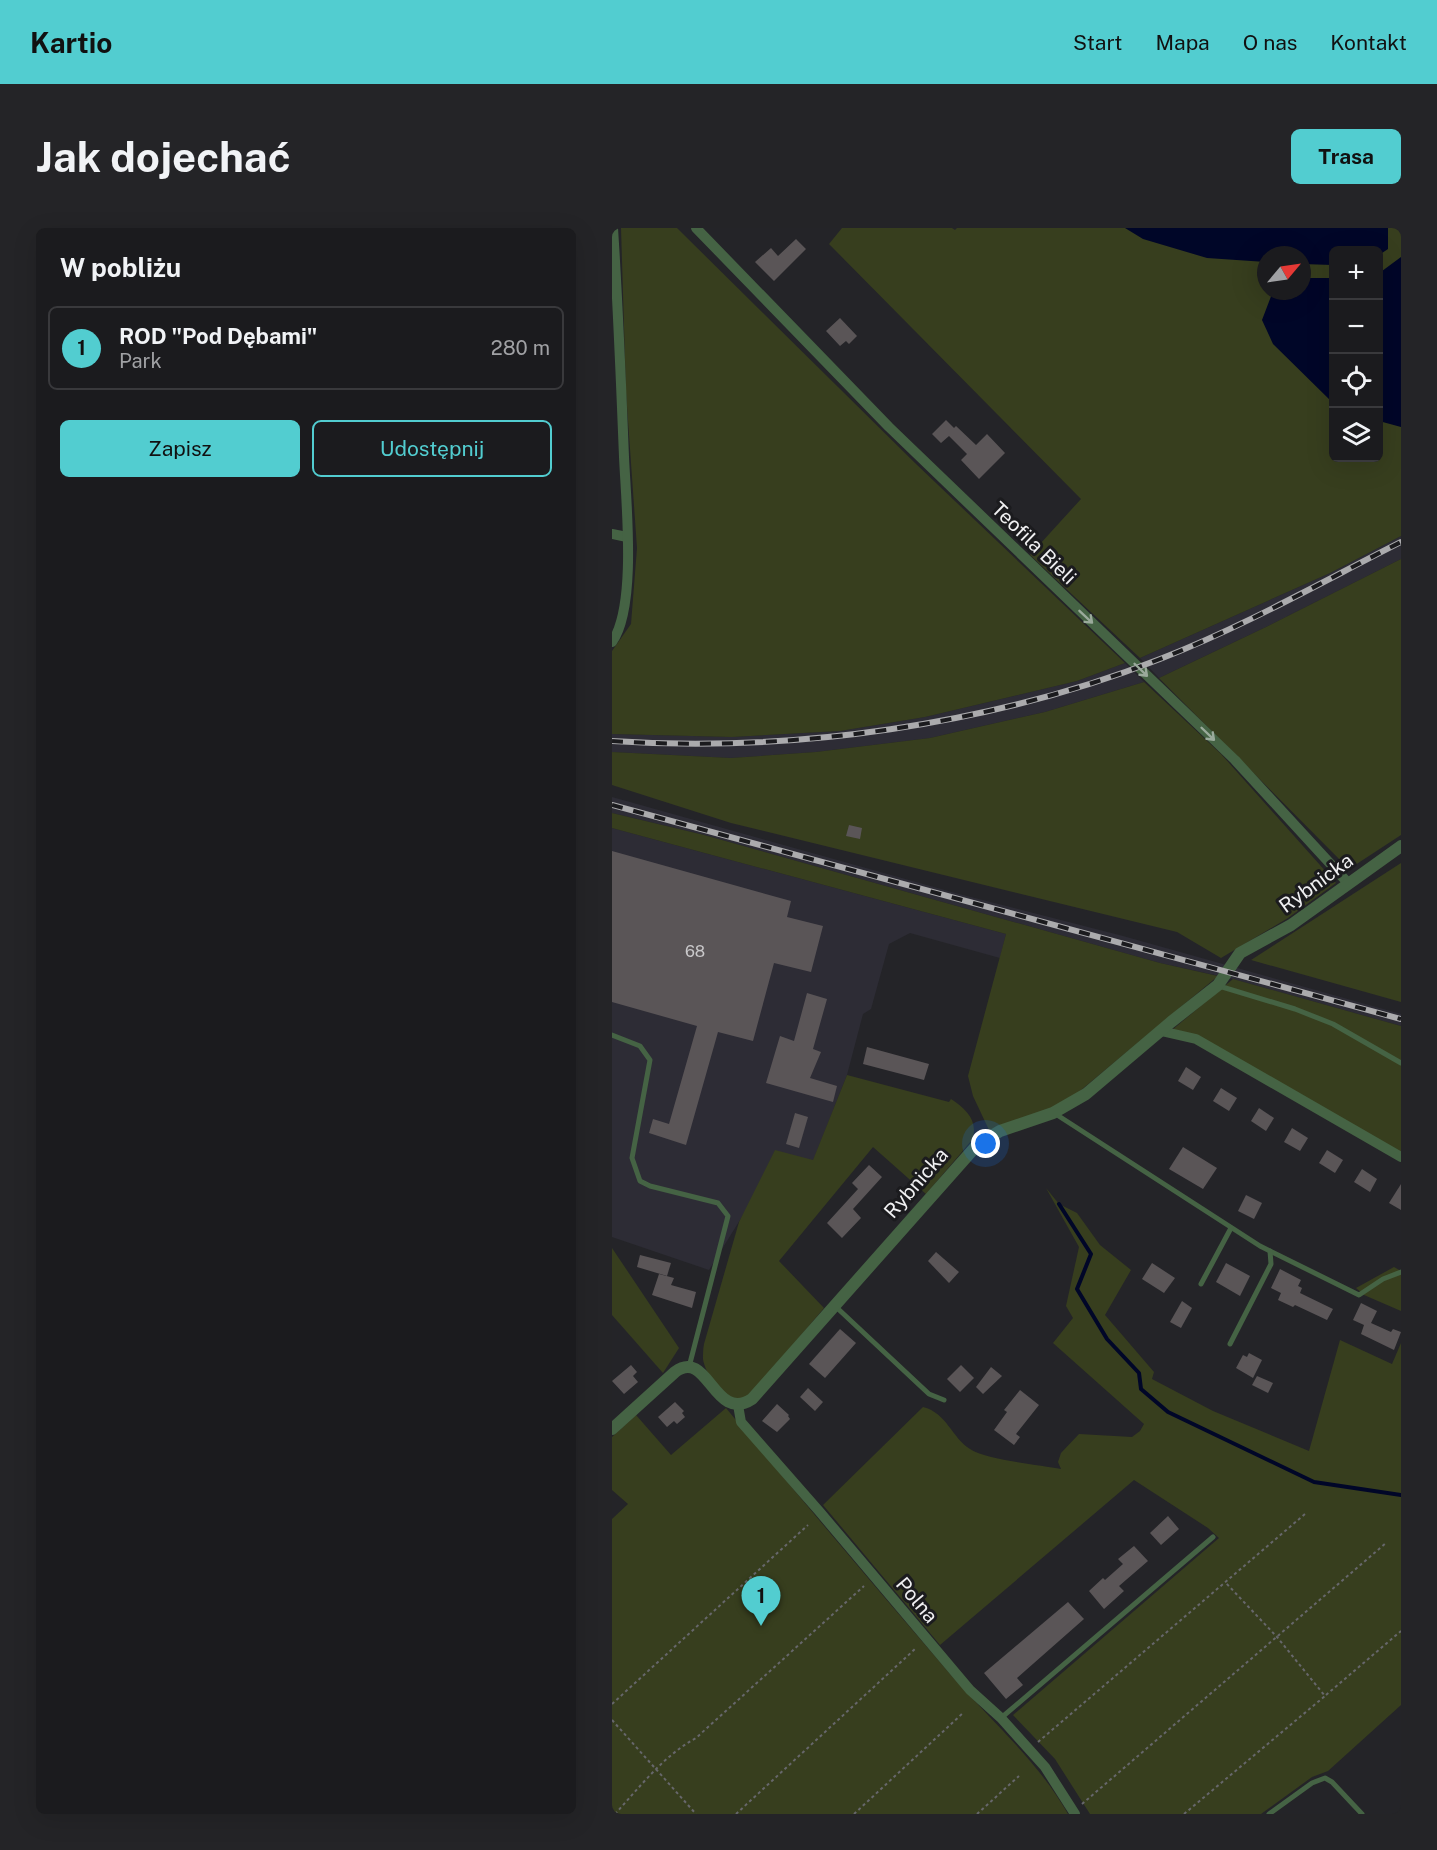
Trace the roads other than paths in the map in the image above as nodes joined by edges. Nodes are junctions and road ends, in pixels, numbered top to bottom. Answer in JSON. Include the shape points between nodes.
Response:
{"nodes":[{"id":1,"x":613,"y":228,"type":"edge"},
{"id":2,"x":696,"y":228,"type":"edge"},
{"id":3,"x":616,"y":322,"type":"edge"},
{"id":4,"x":616,"y":344,"type":"edge"},
{"id":5,"x":612,"y":534,"type":"edge"},
{"id":6,"x":627,"y":537,"type":"junction"},
{"id":7,"x":612,"y":642,"type":"edge"},
{"id":8,"x":1401,"y":846,"type":"edge"},
{"id":9,"x":1348,"y":883,"type":"junction"},
{"id":10,"x":1218,"y":986,"type":"junction"},
{"id":11,"x":1161,"y":1031,"type":"junction"},
{"id":12,"x":612,"y":1035,"type":"edge"},
{"id":13,"x":1401,"y":1063,"type":"edge"},
{"id":14,"x":1053,"y":1113,"type":"junction"},
{"id":15,"x":1401,"y":1157,"type":"edge"},
{"id":16,"x":1231,"y":1228,"type":"junction"},
{"id":17,"x":1270,"y":1251,"type":"junction"},
{"id":18,"x":1401,"y":1272,"type":"edge"},
{"id":19,"x":1201,"y":1284,"type":"dead end"},
{"id":20,"x":834,"y":1305,"type":"junction"},
{"id":21,"x":1230,"y":1344,"type":"dead end"},
{"id":22,"x":689,"y":1367,"type":"junction"},
{"id":23,"x":944,"y":1400,"type":"dead end"},
{"id":24,"x":738,"y":1405,"type":"junction"},
{"id":25,"x":612,"y":1429,"type":"edge"},
{"id":26,"x":1213,"y":1537,"type":"dead end"},
{"id":27,"x":1000,"y":1718,"type":"junction"},
{"id":28,"x":1074,"y":1813,"type":"edge"},
{"id":29,"x":1269,"y":1814,"type":"edge"},
{"id":30,"x":1362,"y":1814,"type":"edge"}],
"edges":[{"from":1,"to":3,"type":"street"},
{"from":2,"to":9,"type":"street","name":"Teofila Bieli","one_way":true,"via":[[889,427],[1235,760]]},
{"from":3,"to":4,"type":"street"},
{"from":4,"to":6,"type":"street"},
{"from":5,"to":6,"type":"street"},
{"from":6,"to":7,"type":"street","via":[[625,605],[622,624]]},
{"from":8,"to":9,"type":"street","name":"Rybnicka"},
{"from":9,"to":10,"type":"street","name":"Rybnicka","via":[[1291,925],[1240,953]]},
{"from":10,"to":11,"type":"street","name":"Rybnicka"},
{"from":10,"to":13,"type":"lane","via":[[1326,1021]]},
{"from":11,"to":14,"type":"street","name":"Rybnicka","via":[[1091,1091]]},
{"from":11,"to":15,"type":"street","via":[[1196,1039]]},
{"from":12,"to":22,"type":"lane","via":[[640,1046],[650,1060],[632,1158],[640,1181],[718,1203],[728,1216]]},
{"from":14,"to":16,"type":"lane"},
{"from":14,"to":20,"type":"street","name":"Rybnicka","via":[[1000,1131],[978,1144]]},
{"from":16,"to":17,"type":"lane"},
{"from":16,"to":19,"type":"lane"},
{"from":17,"to":18,"type":"lane","via":[[1359,1295]]},
{"from":17,"to":21,"type":"lane","via":[[1271,1264]]},
{"from":20,"to":23,"type":"lane","via":[[929,1394]]},
{"from":20,"to":24,"type":"street","name":"Rybnicka","via":[[757,1395]]},
{"from":22,"to":24,"type":"street","via":[[701,1373],[725,1401]]},
{"from":22,"to":25,"type":"street","via":[[675,1372]]},
{"from":24,"to":27,"type":"street","name":"Polna","via":[[741,1422],[970,1690]]},
{"from":26,"to":27,"type":"lane"},
{"from":27,"to":28,"type":"street","name":"Polna","via":[[1051,1775]]},
{"from":29,"to":30,"type":"lane","via":[[1312,1783],[1326,1778]]}]}
